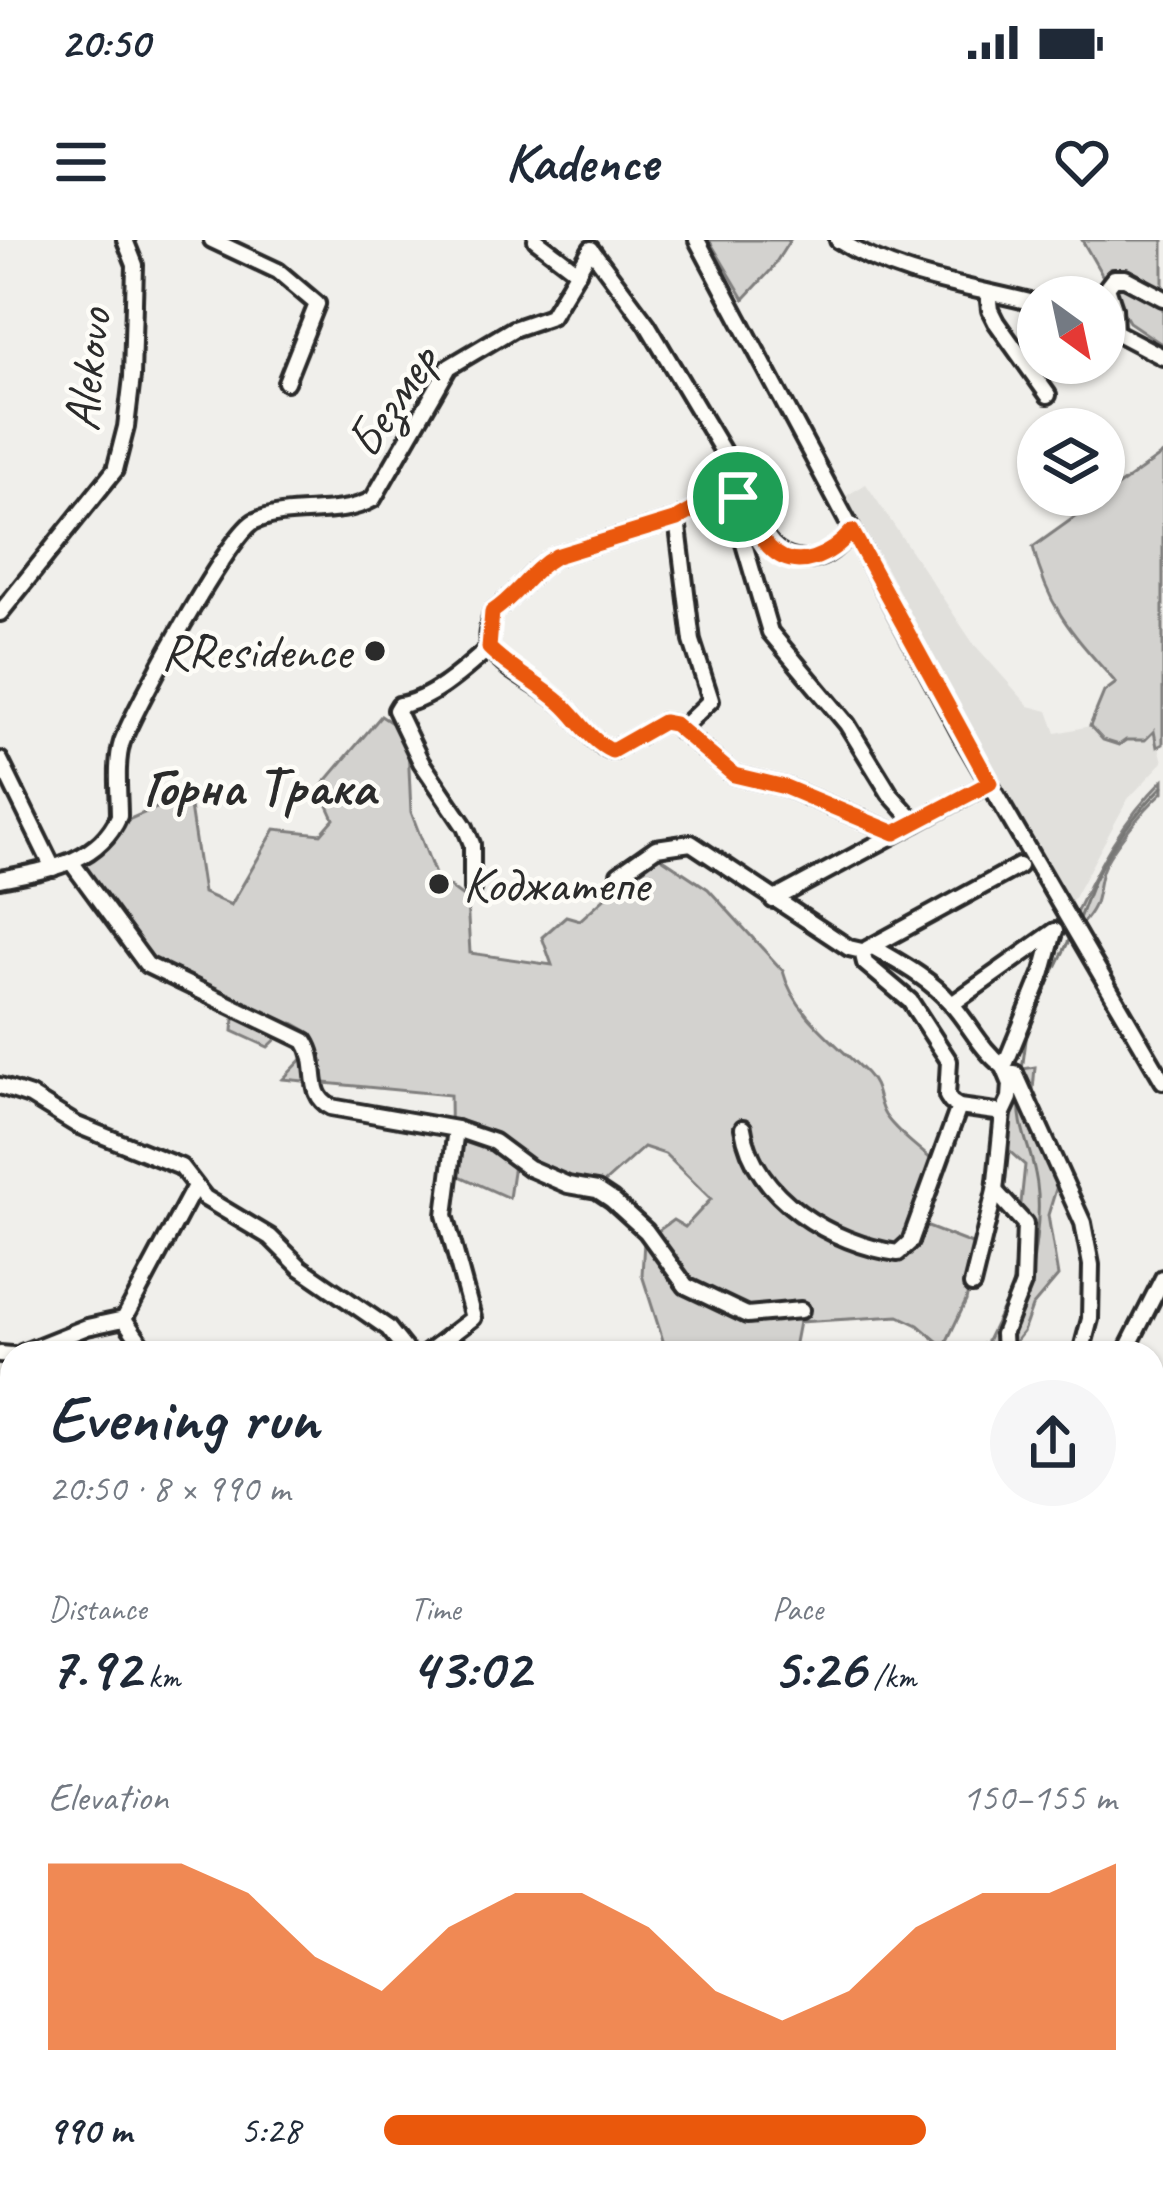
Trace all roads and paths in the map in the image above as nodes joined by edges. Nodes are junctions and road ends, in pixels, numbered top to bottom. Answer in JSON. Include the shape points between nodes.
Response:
{"nodes":[{"id":1,"x":125,"y":240,"type":"edge"},
{"id":2,"x":212,"y":240,"type":"edge"},
{"id":3,"x":536,"y":240,"type":"edge"},
{"id":4,"x":697,"y":240,"type":"edge"},
{"id":5,"x":838,"y":240,"type":"edge"},
{"id":6,"x":578,"y":272,"type":"junction"},
{"id":7,"x":1125,"y":278,"type":"edge"},
{"id":8,"x":988,"y":292,"type":"junction"},
{"id":9,"x":1163,"y":298,"type":"edge"},
{"id":10,"x":1017,"y":299,"type":"edge"},
{"id":11,"x":1125,"y":337,"type":"edge"},
{"id":12,"x":1163,"y":357,"type":"edge"},
{"id":13,"x":286,"y":382,"type":"dead end"},
{"id":14,"x":1048,"y":395,"type":"dead end"},
{"id":15,"x":738,"y":497,"type":"junction"},
{"id":16,"x":677,"y":519,"type":"junction"},
{"id":17,"x":852,"y":531,"type":"junction"},
{"id":18,"x":0,"y":614,"type":"edge"},
{"id":19,"x":489,"y":648,"type":"junction"},
{"id":20,"x":680,"y":730,"type":"junction"},
{"id":21,"x":0,"y":760,"type":"edge"},
{"id":22,"x":990,"y":783,"type":"junction"},
{"id":23,"x":916,"y":823,"type":"junction"},
{"id":24,"x":895,"y":833,"type":"junction"},
{"id":25,"x":72,"y":863,"type":"junction"},
{"id":26,"x":1019,"y":866,"type":"dead end"},
{"id":27,"x":53,"y":868,"type":"junction"},
{"id":28,"x":619,"y":874,"type":"dead end"},
{"id":29,"x":0,"y":879,"type":"edge"},
{"id":30,"x":472,"y":889,"type":"dead end"},
{"id":31,"x":772,"y":899,"type":"junction"},
{"id":32,"x":1069,"y":921,"type":"junction"},
{"id":33,"x":1054,"y":932,"type":"junction"},
{"id":34,"x":867,"y":949,"type":"junction"},
{"id":35,"x":952,"y":1004,"type":"junction"},
{"id":36,"x":1157,"y":1058,"type":"edge"},
{"id":37,"x":1006,"y":1062,"type":"junction"},
{"id":38,"x":1163,"y":1081,"type":"edge"},
{"id":39,"x":0,"y":1086,"type":"edge"},
{"id":40,"x":959,"y":1107,"type":"junction"},
{"id":41,"x":1003,"y":1113,"type":"junction"},
{"id":42,"x":743,"y":1128,"type":"dead end"},
{"id":43,"x":456,"y":1129,"type":"junction"},
{"id":44,"x":195,"y":1186,"type":"junction"},
{"id":45,"x":995,"y":1191,"type":"junction"},
{"id":46,"x":1163,"y":1278,"type":"edge"},
{"id":47,"x":972,"y":1286,"type":"dead end"},
{"id":48,"x":801,"y":1310,"type":"dead end"},
{"id":49,"x":124,"y":1319,"type":"junction"},
{"id":50,"x":52,"y":1341,"type":"edge"},
{"id":51,"x":140,"y":1341,"type":"edge"},
{"id":52,"x":398,"y":1341,"type":"edge"},
{"id":53,"x":443,"y":1341,"type":"edge"},
{"id":54,"x":1004,"y":1341,"type":"edge"},
{"id":55,"x":1084,"y":1341,"type":"edge"},
{"id":56,"x":1131,"y":1341,"type":"edge"}],
"edges":[{"from":1,"to":18,"type":"street","name":"Alekovo","via":[[135,265],[132,377],[115,470]]},
{"from":2,"to":13,"type":"street","via":[[278,271],[317,304]]},
{"from":3,"to":6,"type":"street"},
{"from":4,"to":17,"type":"street"},
{"from":5,"to":8,"type":"street","via":[[914,276]]},
{"from":6,"to":15,"type":"street","via":[[591,249],[737,475]]},
{"from":6,"to":25,"type":"street","name":"Безмер","via":[[550,316],[449,367],[373,499],[256,521],[243,531],[193,605],[123,740],[118,820]]},
{"from":7,"to":9,"type":"street"},
{"from":8,"to":10,"type":"street"},
{"from":8,"to":14,"type":"street","via":[[996,322]]},
{"from":11,"to":12,"type":"street"},
{"from":15,"to":16,"type":"street","via":[[724,492]]},
{"from":15,"to":17,"type":"street","via":[[768,545],[789,558],[817,559]]},
{"from":15,"to":23,"type":"street","via":[[734,510],[770,632]]},
{"from":16,"to":19,"type":"street","via":[[540,565],[492,612]]},
{"from":16,"to":20,"type":"street","via":[[692,641],[711,700]]},
{"from":17,"to":22,"type":"street"},
{"from":19,"to":20,"type":"street","via":[[612,751],[663,722]]},
{"from":19,"to":30,"type":"street","via":[[396,710],[465,827]]},
{"from":20,"to":24,"type":"street","via":[[734,775]]},
{"from":21,"to":27,"type":"street"},
{"from":22,"to":23,"type":"street"},
{"from":22,"to":32,"type":"street"},
{"from":23,"to":24,"type":"street"},
{"from":24,"to":31,"type":"street"},
{"from":25,"to":27,"type":"street"},
{"from":25,"to":43,"type":"street","via":[[147,965],[305,1041],[319,1101]]},
{"from":26,"to":34,"type":"street"},
{"from":27,"to":29,"type":"street"},
{"from":28,"to":31,"type":"street","via":[[656,848],[691,843]]},
{"from":31,"to":34,"type":"street","via":[[849,948]]},
{"from":32,"to":33,"type":"street"},
{"from":32,"to":36,"type":"street"},
{"from":33,"to":35,"type":"street"},
{"from":33,"to":37,"type":"street"},
{"from":34,"to":35,"type":"street","via":[[928,980]]},
{"from":34,"to":40,"type":"street","via":[[865,963],[910,1001],[949,1061],[947,1096]]},
{"from":35,"to":37,"type":"street","via":[[986,1053]]},
{"from":36,"to":38,"type":"street"},
{"from":37,"to":41,"type":"street","via":[[1011,1084]]},
{"from":37,"to":55,"type":"street","via":[[1083,1222],[1091,1264]]},
{"from":39,"to":44,"type":"street","via":[[181,1167]]},
{"from":40,"to":41,"type":"street"},
{"from":40,"to":42,"type":"street","via":[[910,1242],[898,1253],[809,1224],[758,1170]]},
{"from":41,"to":45,"type":"street"},
{"from":43,"to":48,"type":"street","via":[[612,1200],[686,1286],[747,1315]]},
{"from":43,"to":53,"type":"street","via":[[446,1215],[473,1318]]},
{"from":44,"to":49,"type":"street"},
{"from":44,"to":52,"type":"street"},
{"from":45,"to":47,"type":"street"},
{"from":45,"to":54,"type":"street","via":[[1025,1224],[1023,1284]]},
{"from":46,"to":56,"type":"street"},
{"from":49,"to":50,"type":"street"},
{"from":49,"to":51,"type":"street"}]}
